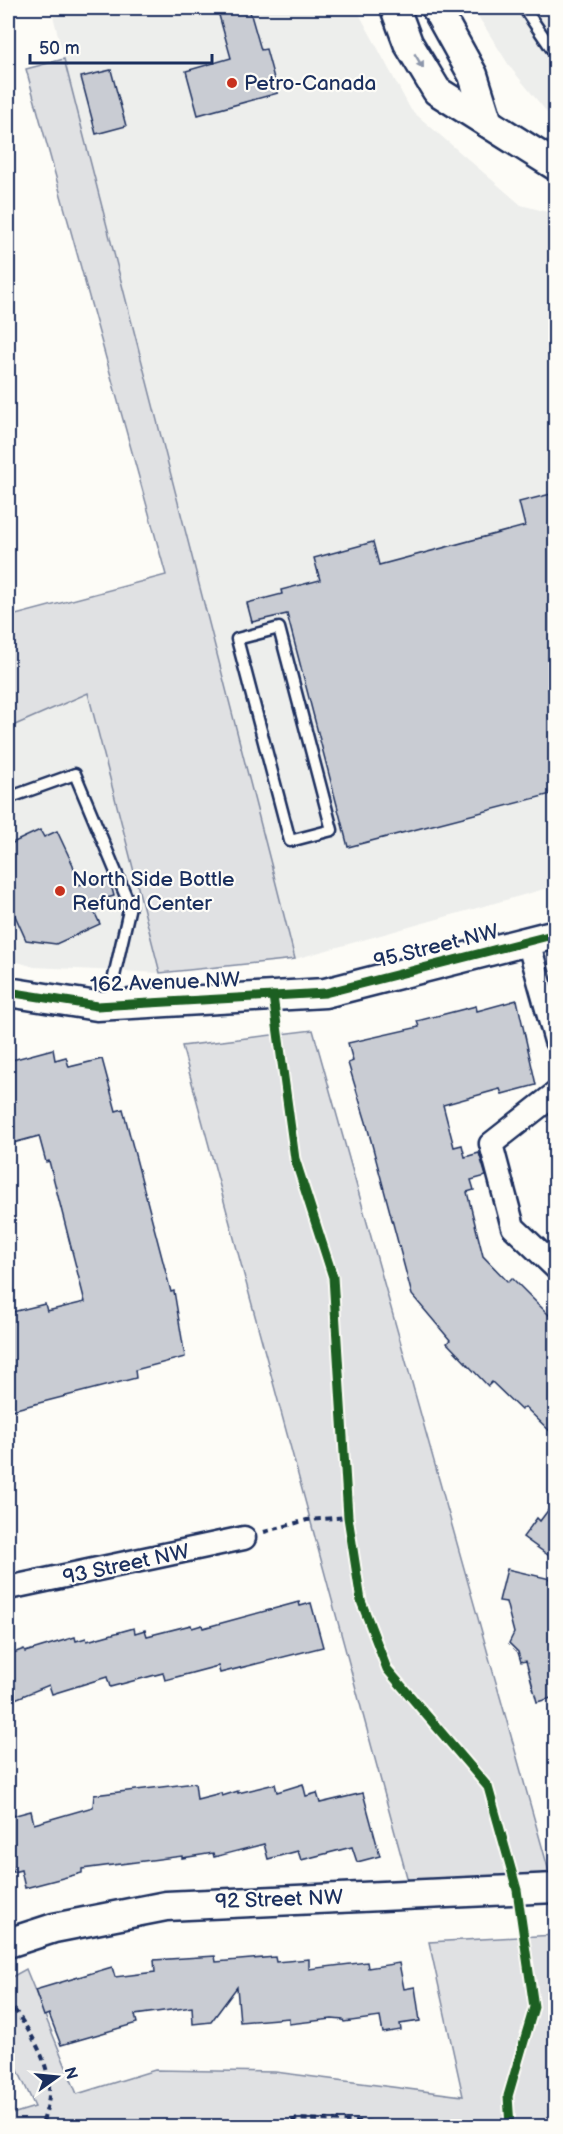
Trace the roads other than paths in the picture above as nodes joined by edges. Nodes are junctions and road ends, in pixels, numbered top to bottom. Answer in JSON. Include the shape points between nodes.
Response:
{"nodes":[{"id":1,"x":395,"y":8,"type":"edge"},
{"id":2,"x":436,"y":8,"type":"edge"},
{"id":3,"x":525,"y":8,"type":"edge"},
{"id":4,"x":555,"y":55,"type":"edge"},
{"id":5,"x":488,"y":123,"type":"junction"},
{"id":6,"x":555,"y":166,"type":"edge"},
{"id":7,"x":279,"y":628,"type":"joint"},
{"id":8,"x":8,"y":798,"type":"edge"},
{"id":9,"x":555,"y":934,"type":"edge"},
{"id":10,"x":528,"y":941,"type":"junction"},
{"id":11,"x":8,"y":992,"type":"edge"},
{"id":12,"x":325,"y":993,"type":"joint"},
{"id":13,"x":107,"y":1005,"type":"junction"},
{"id":14,"x":555,"y":1041,"type":"edge"},
{"id":15,"x":555,"y":1093,"type":"edge"},
{"id":16,"x":555,"y":1268,"type":"edge"},
{"id":17,"x":244,"y":1538,"type":"road end"},
{"id":18,"x":8,"y":1588,"type":"edge"},
{"id":19,"x":555,"y":1888,"type":"edge"},
{"id":20,"x":8,"y":1943,"type":"edge"}],
"edges":[{"from":1,"to":5,"type":"street","one_way":true,"via":[[408,43],[437,91]]},
{"from":2,"to":5,"type":"street","via":[[473,75]]},
{"from":3,"to":4,"type":"lane"},
{"from":5,"to":6,"type":"street"},
{"from":7,"to":7,"type":"lane","via":[[237,639],[290,841],[332,830]]},
{"from":8,"to":13,"type":"lane","via":[[75,774],[130,906]]},
{"from":9,"to":10,"type":"street","name":"95 Street NW"},
{"from":10,"to":12,"type":"street","name":"95 Street NW"},
{"from":10,"to":14,"type":"street"},
{"from":11,"to":13,"type":"street","name":"162 Avenue NW"},
{"from":12,"to":13,"type":"street","name":"162 Avenue NW"},
{"from":15,"to":16,"type":"street","via":[[491,1144],[513,1227]]},
{"from":17,"to":18,"type":"street","name":"93 Street NW"},
{"from":19,"to":20,"type":"street","name":"92 Street NW","via":[[166,1906],[54,1928]]}]}
